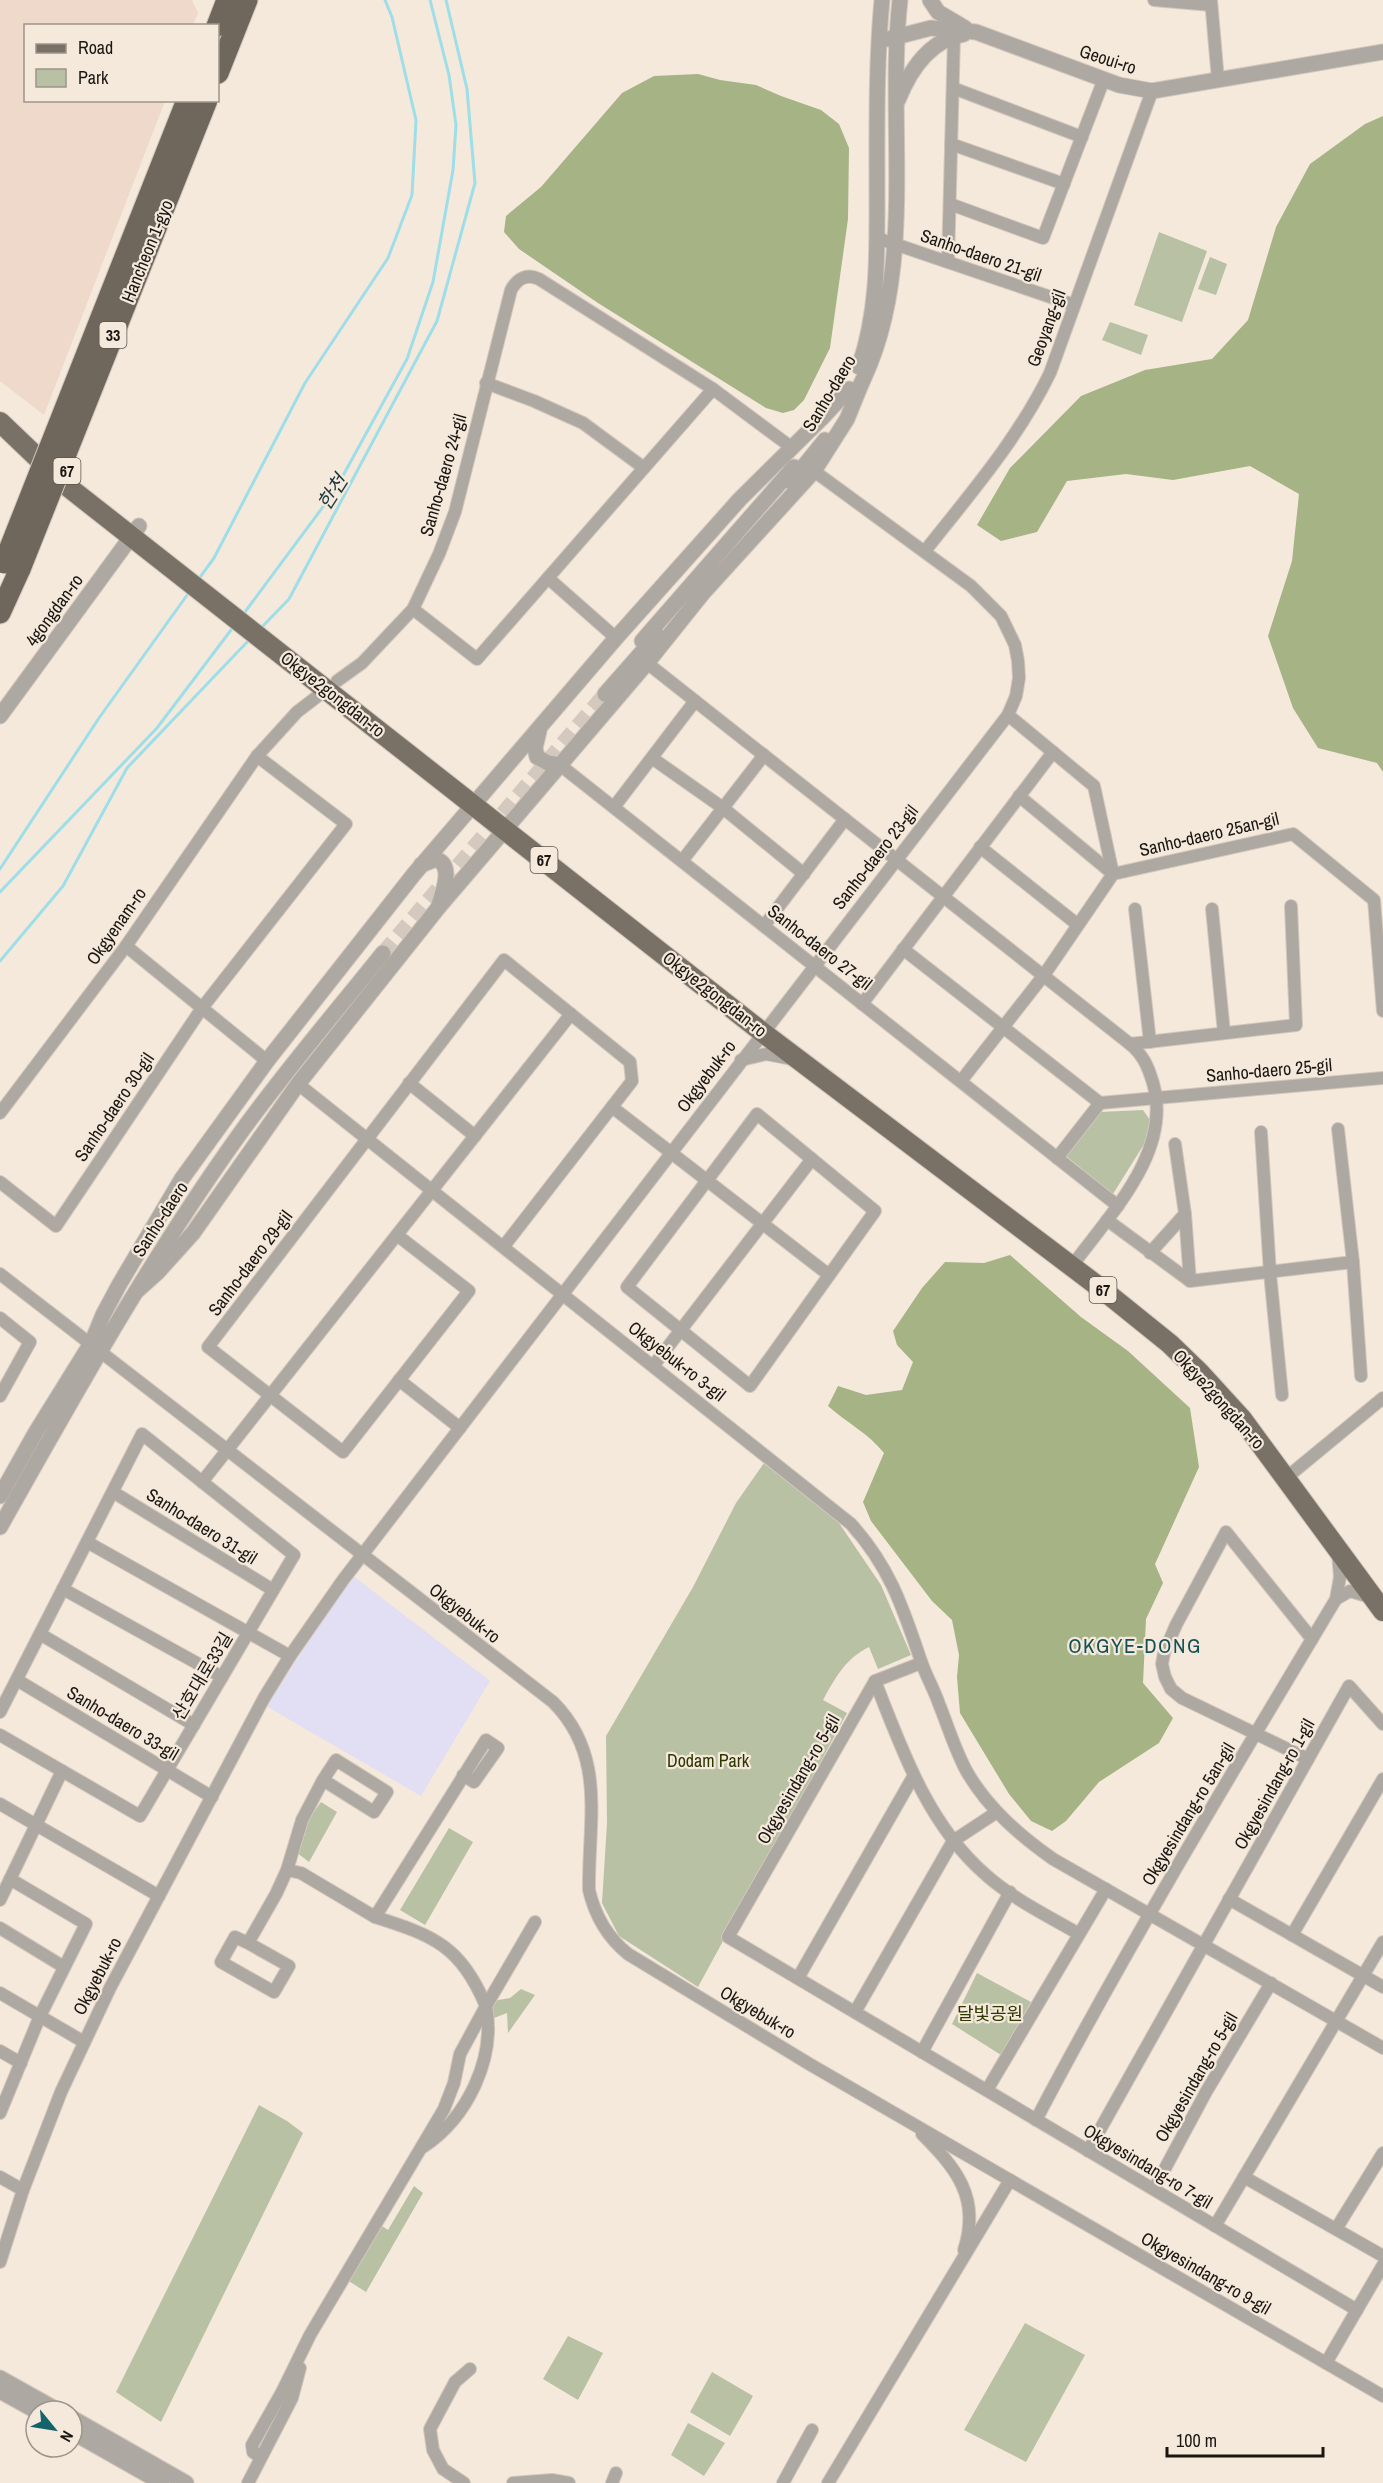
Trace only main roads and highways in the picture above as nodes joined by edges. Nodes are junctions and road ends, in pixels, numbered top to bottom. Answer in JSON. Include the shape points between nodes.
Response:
{"nodes":[{"id":1,"x":227,"y":0,"type":"edge"},
{"id":2,"x":247,"y":0,"type":"edge"},
{"id":3,"x":218,"y":24,"type":"edge"},
{"id":4,"x":219,"y":70,"type":"edge"},
{"id":5,"x":186,"y":102,"type":"edge"},
{"id":6,"x":206,"y":102,"type":"edge"},
{"id":7,"x":0,"y":410,"type":"edge"},
{"id":8,"x":0,"y":422,"type":"edge"},
{"id":9,"x":136,"y":531,"type":"junction"},
{"id":10,"x":8,"y":568,"type":"edge"},
{"id":11,"x":0,"y":613,"type":"edge"},
{"id":12,"x":766,"y":1027,"type":"junction"},
{"id":13,"x":1075,"y":1263,"type":"junction"},
{"id":14,"x":1290,"y":1475,"type":"junction"},
{"id":15,"x":1380,"y":1601,"type":"edge"}],
"edges":[{"from":1,"to":3,"type":"highway"},
{"from":2,"to":4,"type":"highway"},
{"from":5,"to":10,"type":"highway","name":"Hancheon 1-gyo","number":"33","bridge":true},
{"from":6,"to":10,"type":"highway","name":"Hancheon 1-gyo","number":"33","bridge":true},
{"from":7,"to":9,"type":"main road","name":"Okgye2gongdan-ro","number":"67"},
{"from":8,"to":9,"type":"main road","name":"Okgye2gongdan-ro","number":"67","via":[[49,471]]},
{"from":9,"to":12,"type":"main road","name":"Okgye2gongdan-ro","number":"67"},
{"from":10,"to":11,"type":"highway","number":"33"},
{"from":12,"to":13,"type":"main road","name":"Okgye2gongdan-ro","number":"67"},
{"from":12,"to":13,"type":"main road","name":"Okgye2gongdan-ro","number":"67","via":[[804,1063]]},
{"from":13,"to":14,"type":"main road","name":"Okgye2gongdan-ro","number":"67","via":[[1164,1327],[1221,1382],[1263,1431]]},
{"from":14,"to":15,"type":"main road","name":"Okgye2gongdan-ro","number":"67"},
{"from":14,"to":15,"type":"main road","name":"Okgye2gongdan-ro","number":"67","via":[[1337,1550]]}]}
